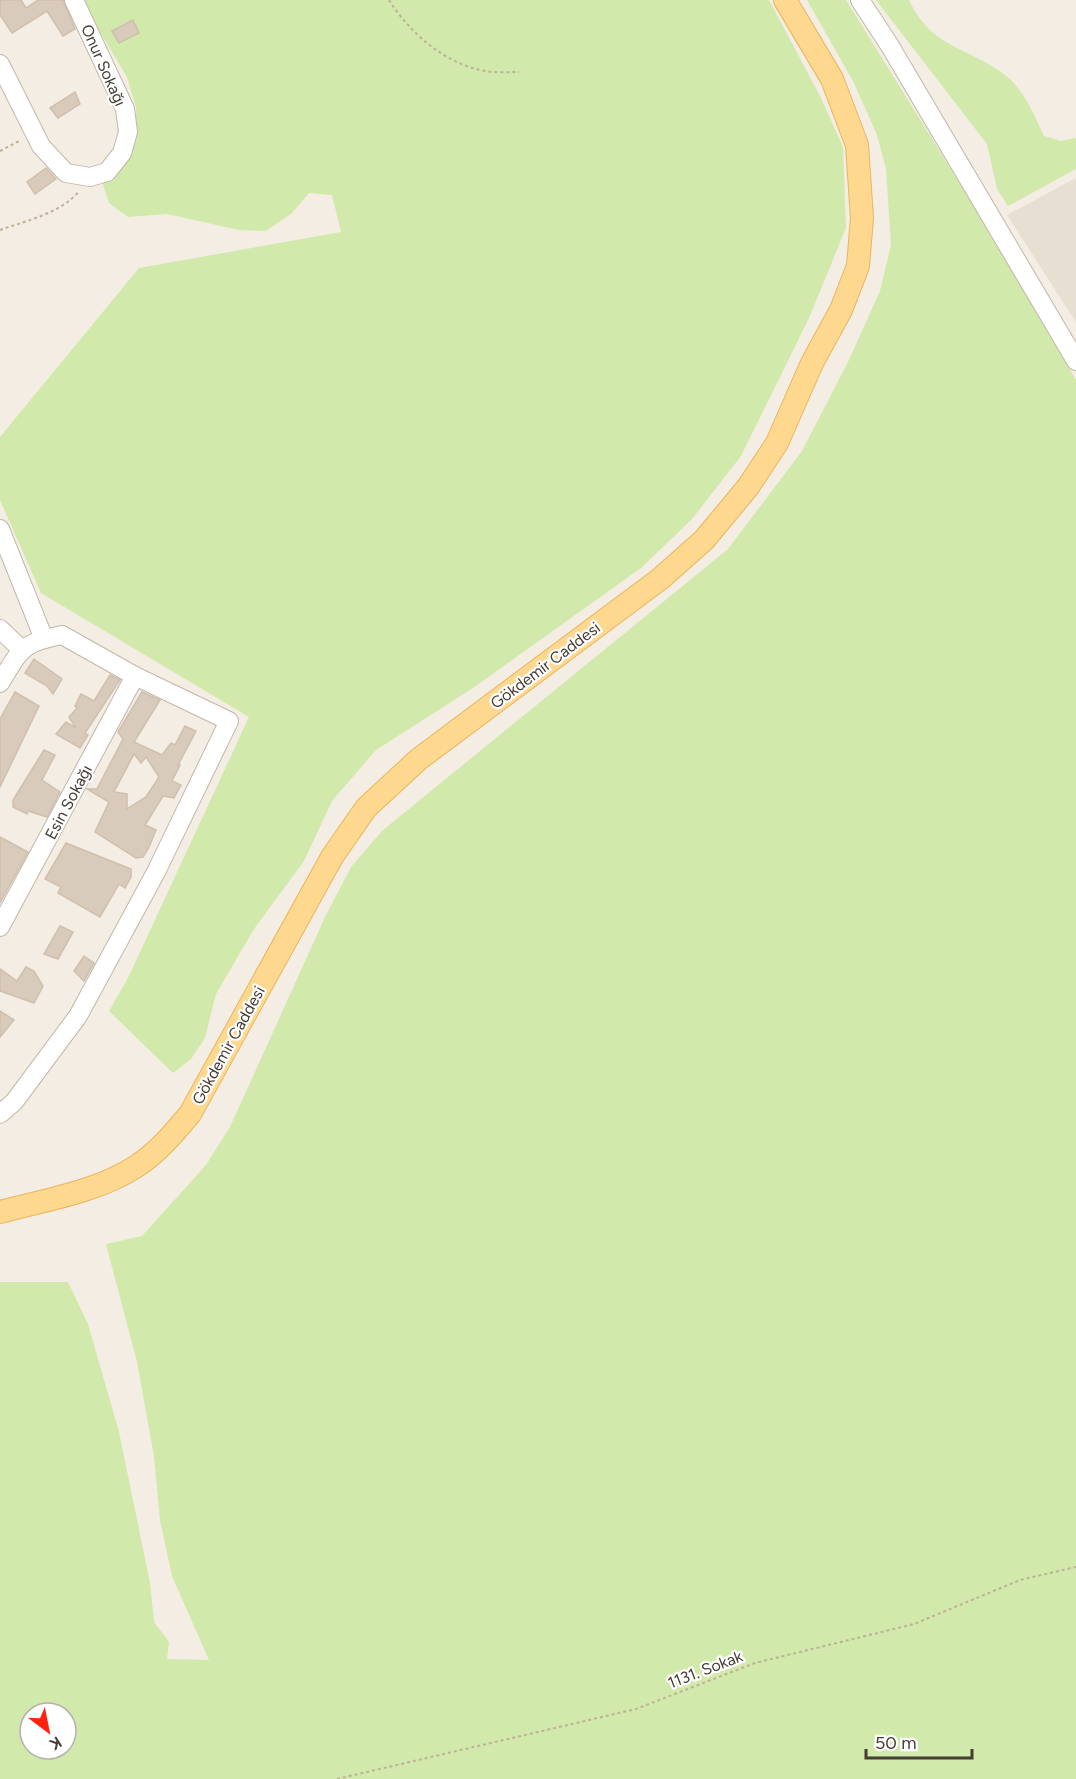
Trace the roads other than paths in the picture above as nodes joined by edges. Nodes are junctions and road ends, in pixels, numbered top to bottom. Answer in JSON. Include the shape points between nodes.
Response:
{"nodes":[{"id":1,"x":74,"y":0,"type":"edge"},
{"id":2,"x":786,"y":0,"type":"edge"},
{"id":3,"x":860,"y":0,"type":"edge"},
{"id":4,"x":0,"y":64,"type":"edge"},
{"id":5,"x":1076,"y":361,"type":"edge"},
{"id":6,"x":0,"y":529,"type":"edge"},
{"id":7,"x":0,"y":629,"type":"edge"},
{"id":8,"x":44,"y":639,"type":"junction"},
{"id":9,"x":21,"y":649,"type":"junction"},
{"id":10,"x":135,"y":676,"type":"junction"},
{"id":11,"x":0,"y":683,"type":"edge"},
{"id":12,"x":0,"y":927,"type":"edge"},
{"id":13,"x":0,"y":1114,"type":"edge"},
{"id":14,"x":0,"y":1212,"type":"edge"}],
"edges":[{"from":1,"to":4,"type":"street","name":"Onur Sokağı","via":[[125,109],[128,132],[122,153],[107,172],[90,177],[66,172],[41,147]]},
{"from":2,"to":14,"type":"main road","name":"Gökdemir Caddesi","via":[[832,79],[857,145],[862,218],[858,266],[777,443],[748,487],[704,540],[660,579],[419,759],[366,808],[332,856],[190,1114],[164,1145],[110,1181]]},
{"from":3,"to":5,"type":"street"},
{"from":6,"to":8,"type":"street"},
{"from":7,"to":9,"type":"street"},
{"from":8,"to":9,"type":"street"},
{"from":8,"to":10,"type":"street","via":[[62,635]]},
{"from":9,"to":11,"type":"street"},
{"from":10,"to":12,"type":"street","name":"Esin Sokağı"},
{"from":10,"to":13,"type":"street","via":[[229,721],[156,872],[78,1016],[14,1102]]}]}
